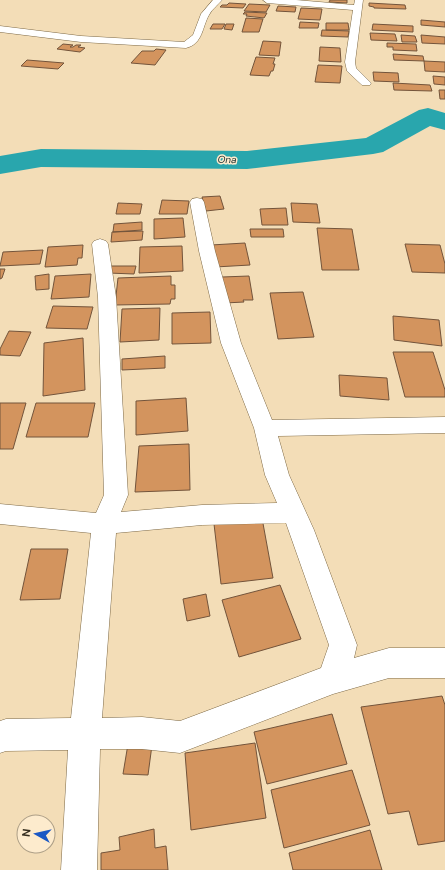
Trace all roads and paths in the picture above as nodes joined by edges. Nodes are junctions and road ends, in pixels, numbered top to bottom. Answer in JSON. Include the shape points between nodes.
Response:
{"nodes":[{"id":1,"x":218,"y":0,"type":"edge"},
{"id":2,"x":267,"y":0,"type":"edge"},
{"id":3,"x":359,"y":4,"type":"edge"},
{"id":4,"x":0,"y":29,"type":"edge"},
{"id":5,"x":366,"y":84,"type":"dead end"},
{"id":6,"x":197,"y":202,"type":"dead end"},
{"id":7,"x":100,"y":244,"type":"dead end"},
{"id":8,"x":445,"y":425,"type":"edge"},
{"id":9,"x":265,"y":428,"type":"junction"},
{"id":10,"x":292,"y":513,"type":"junction"},
{"id":11,"x":0,"y":514,"type":"edge"},
{"id":12,"x":104,"y":524,"type":"junction"},
{"id":13,"x":445,"y":663,"type":"edge"},
{"id":14,"x":333,"y":679,"type":"junction"},
{"id":15,"x":85,"y":734,"type":"junction"},
{"id":16,"x":0,"y":737,"type":"edge"},
{"id":17,"x":79,"y":870,"type":"edge"}],
"edges":[{"from":1,"to":4,"type":"street","via":[[206,14],[198,36],[186,45],[81,38]]},
{"from":2,"to":3,"type":"street"},
{"from":3,"to":5,"type":"street","via":[[350,62],[351,69]]},
{"from":6,"to":9,"type":"street","via":[[231,343]]},
{"from":7,"to":12,"type":"street","via":[[107,297],[116,495]]},
{"from":8,"to":9,"type":"street"},
{"from":9,"to":10,"type":"street"},
{"from":10,"to":12,"type":"street","via":[[202,514]]},
{"from":10,"to":14,"type":"street","via":[[302,530],[343,645]]},
{"from":11,"to":12,"type":"street"},
{"from":12,"to":15,"type":"street"},
{"from":13,"to":14,"type":"street","via":[[389,663]]},
{"from":14,"to":15,"type":"street","via":[[180,737],[142,732]]},
{"from":15,"to":16,"type":"street"},
{"from":15,"to":17,"type":"street"}]}
